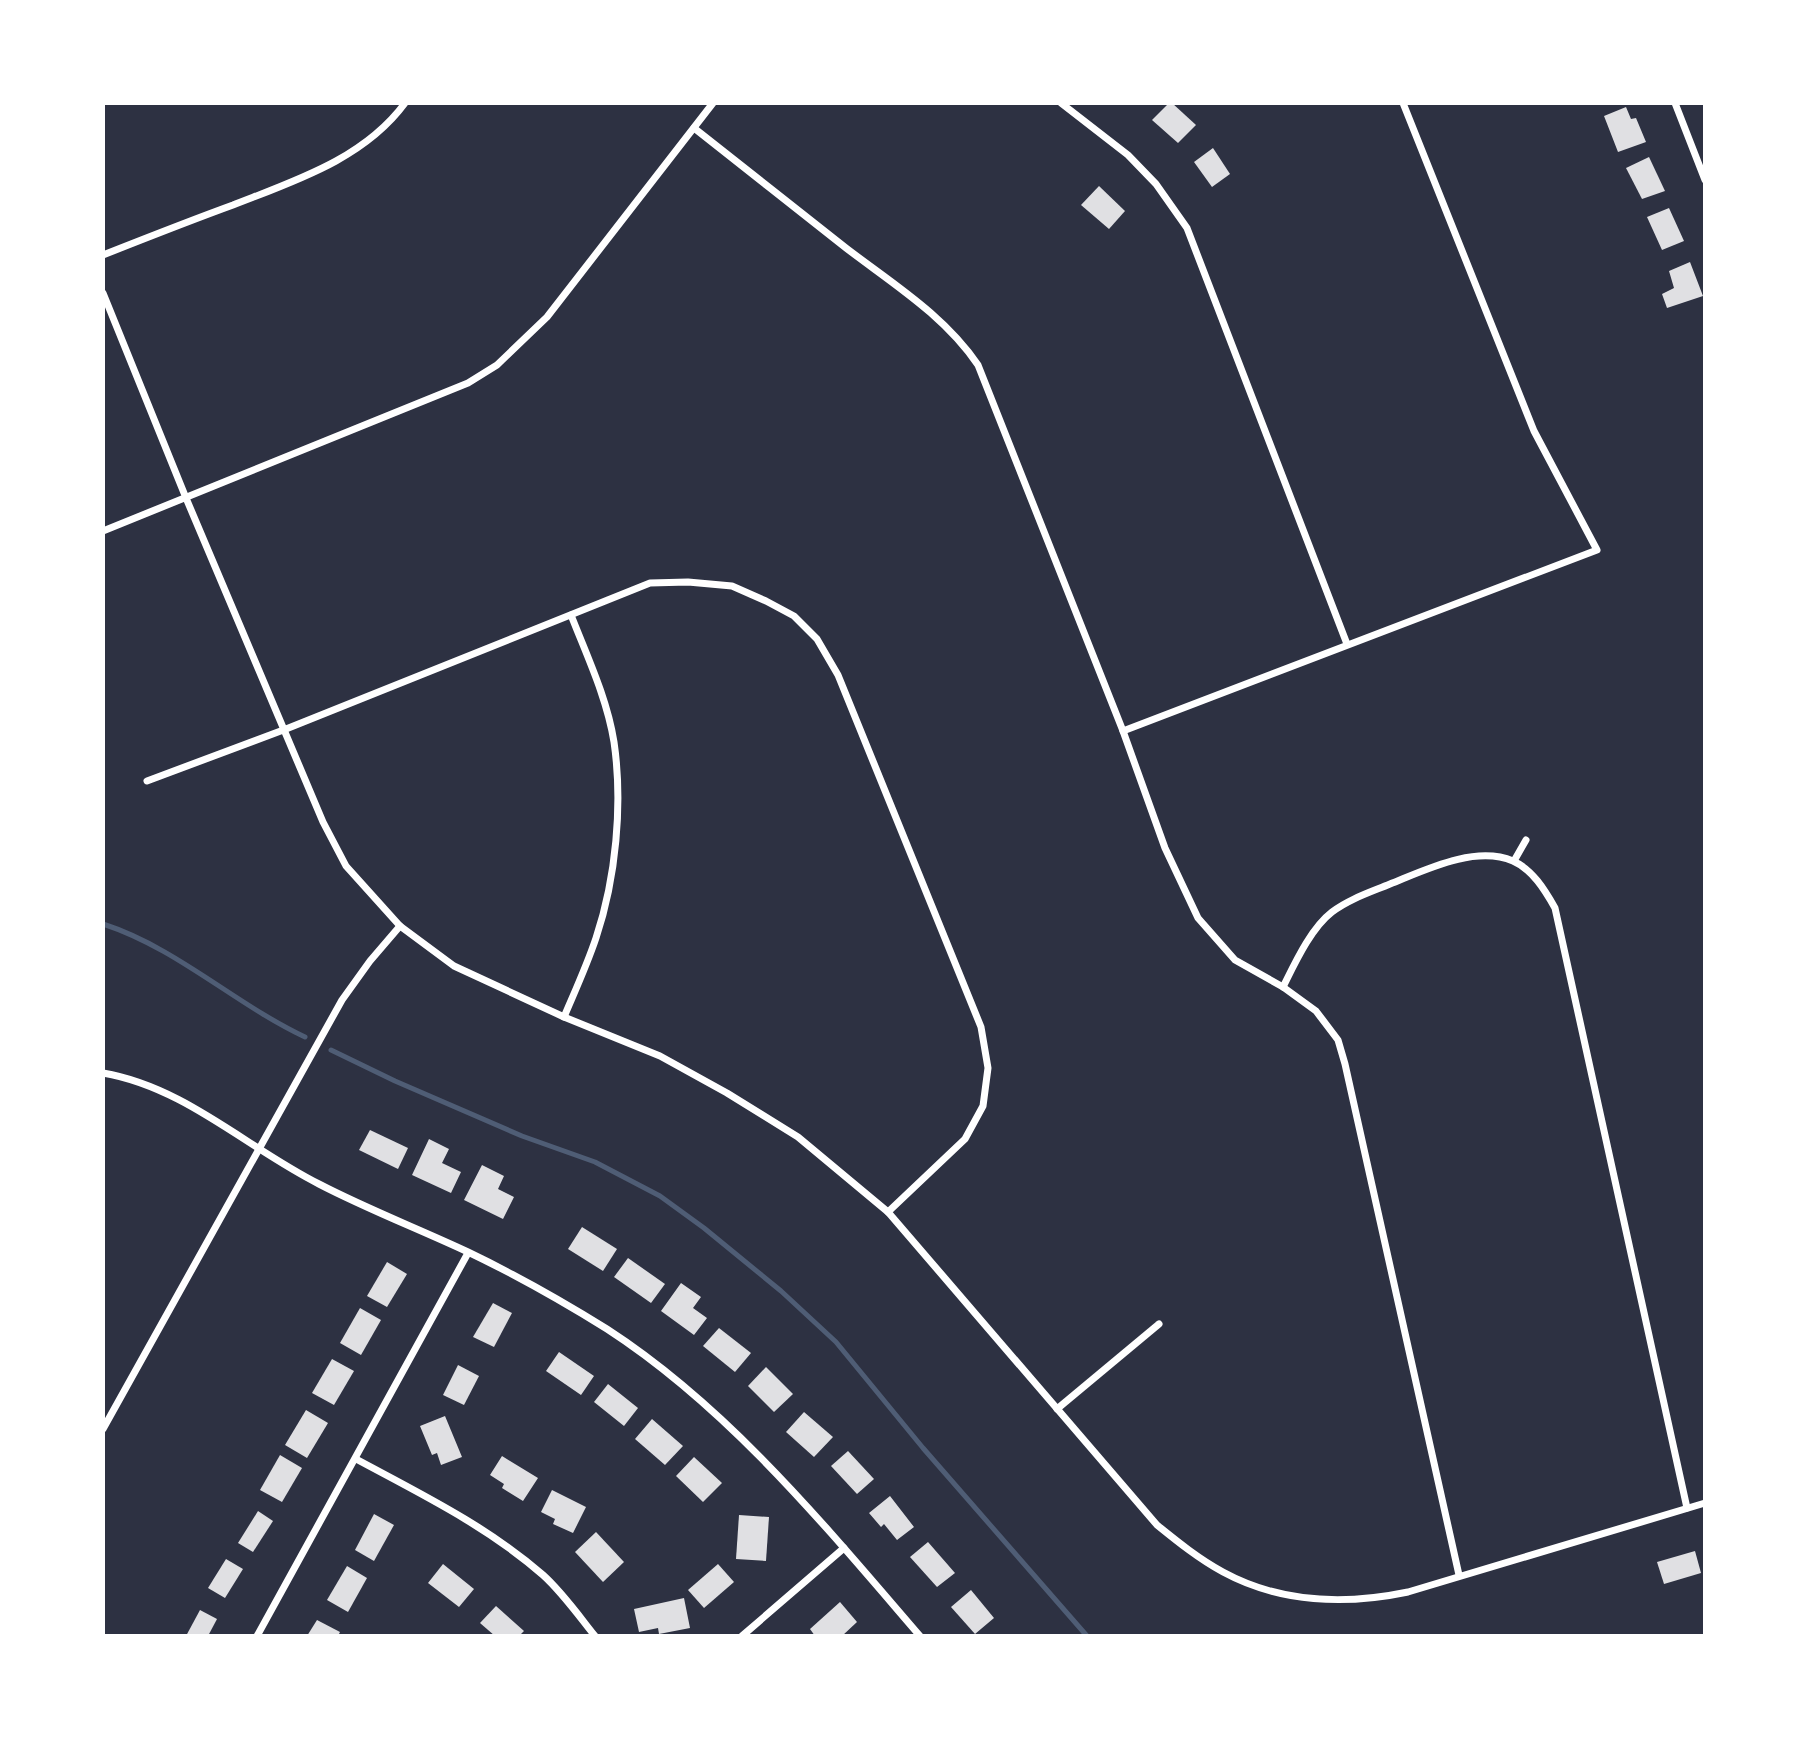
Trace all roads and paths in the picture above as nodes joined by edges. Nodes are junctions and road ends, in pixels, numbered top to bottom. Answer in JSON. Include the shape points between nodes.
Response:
{"nodes":[{"id":1,"x":405,"y":103,"type":"edge"},
{"id":2,"x":713,"y":103,"type":"edge"},
{"id":3,"x":1061,"y":103,"type":"edge"},
{"id":4,"x":1404,"y":103,"type":"edge"},
{"id":5,"x":1675,"y":103,"type":"edge"},
{"id":6,"x":694,"y":128,"type":"junction"},
{"id":7,"x":1705,"y":180,"type":"edge"},
{"id":8,"x":103,"y":255,"type":"edge"},
{"id":9,"x":103,"y":293,"type":"edge"},
{"id":10,"x":187,"y":498,"type":"junction"},
{"id":11,"x":103,"y":531,"type":"edge"},
{"id":12,"x":570,"y":615,"type":"junction"},
{"id":13,"x":1347,"y":644,"type":"junction"},
{"id":14,"x":286,"y":729,"type":"junction"},
{"id":15,"x":1123,"y":731,"type":"junction"},
{"id":16,"x":146,"y":781,"type":"dead end"},
{"id":17,"x":1526,"y":840,"type":"dead end"},
{"id":18,"x":1514,"y":861,"type":"junction"},
{"id":19,"x":400,"y":926,"type":"junction"},
{"id":20,"x":1283,"y":987,"type":"junction"},
{"id":21,"x":564,"y":1017,"type":"junction"},
{"id":22,"x":103,"y":1073,"type":"edge"},
{"id":23,"x":259,"y":1149,"type":"junction"},
{"id":24,"x":888,"y":1212,"type":"junction"},
{"id":25,"x":468,"y":1252,"type":"junction"},
{"id":26,"x":1159,"y":1324,"type":"dead end"},
{"id":27,"x":1057,"y":1409,"type":"junction"},
{"id":28,"x":103,"y":1429,"type":"edge"},
{"id":29,"x":356,"y":1459,"type":"junction"},
{"id":30,"x":1705,"y":1503,"type":"edge"},
{"id":31,"x":1687,"y":1508,"type":"junction"},
{"id":32,"x":844,"y":1548,"type":"junction"},
{"id":33,"x":1459,"y":1575,"type":"junction"},
{"id":34,"x":257,"y":1636,"type":"edge"},
{"id":35,"x":596,"y":1636,"type":"edge"},
{"id":36,"x":742,"y":1636,"type":"edge"},
{"id":37,"x":920,"y":1636,"type":"edge"}],
"edges":[{"from":1,"to":8,"type":"street","via":[[369,140],[317,172]]},
{"from":2,"to":6,"type":"street"},
{"from":3,"to":13,"type":"street","via":[[1128,155],[1156,184],[1187,228]]},
{"from":4,"to":13,"type":"street","via":[[1534,431],[1597,550]]},
{"from":5,"to":7,"type":"street"},
{"from":6,"to":10,"type":"street","via":[[547,317],[497,365],[468,383]]},
{"from":6,"to":15,"type":"street","via":[[921,303],[965,345],[978,365]]},
{"from":9,"to":10,"type":"street"},
{"from":10,"to":11,"type":"street"},
{"from":10,"to":14,"type":"street"},
{"from":12,"to":14,"type":"street"},
{"from":12,"to":21,"type":"street","via":[[599,687],[614,741],[617,803],[608,898]]},
{"from":12,"to":24,"type":"street","via":[[650,583],[733,586],[794,616],[817,639],[838,675],[981,1027],[988,1068],[982,1106],[965,1139]]},
{"from":13,"to":15,"type":"street"},
{"from":14,"to":16,"type":"street"},
{"from":14,"to":19,"type":"street","via":[[346,866]]},
{"from":15,"to":20,"type":"street","via":[[1165,848],[1198,918],[1235,960]]},
{"from":17,"to":18,"type":"street"},
{"from":18,"to":20,"type":"street","via":[[1488,856],[1447,861],[1331,912],[1306,944]]},
{"from":18,"to":31,"type":"street","via":[[1542,885],[1555,908]]},
{"from":19,"to":21,"type":"street","via":[[454,966]]},
{"from":19,"to":23,"type":"street","via":[[342,1000]]},
{"from":20,"to":33,"type":"street","via":[[1316,1011],[1338,1040]]},
{"from":21,"to":24,"type":"street","via":[[660,1056],[727,1093],[798,1137]]},
{"from":22,"to":23,"type":"street","via":[[190,1106]]},
{"from":23,"to":25,"type":"street","via":[[317,1183]]},
{"from":23,"to":28,"type":"street"},
{"from":24,"to":27,"type":"street"},
{"from":25,"to":29,"type":"street"},
{"from":25,"to":32,"type":"street","via":[[609,1331],[694,1395]]},
{"from":26,"to":27,"type":"street"},
{"from":27,"to":33,"type":"street","via":[[1157,1525],[1224,1573],[1255,1586],[1294,1596],[1372,1600]]},
{"from":29,"to":34,"type":"street"},
{"from":29,"to":35,"type":"street","via":[[498,1540],[545,1576]]},
{"from":30,"to":31,"type":"street"},
{"from":31,"to":33,"type":"street"},
{"from":32,"to":36,"type":"street"},
{"from":32,"to":37,"type":"street"}]}
